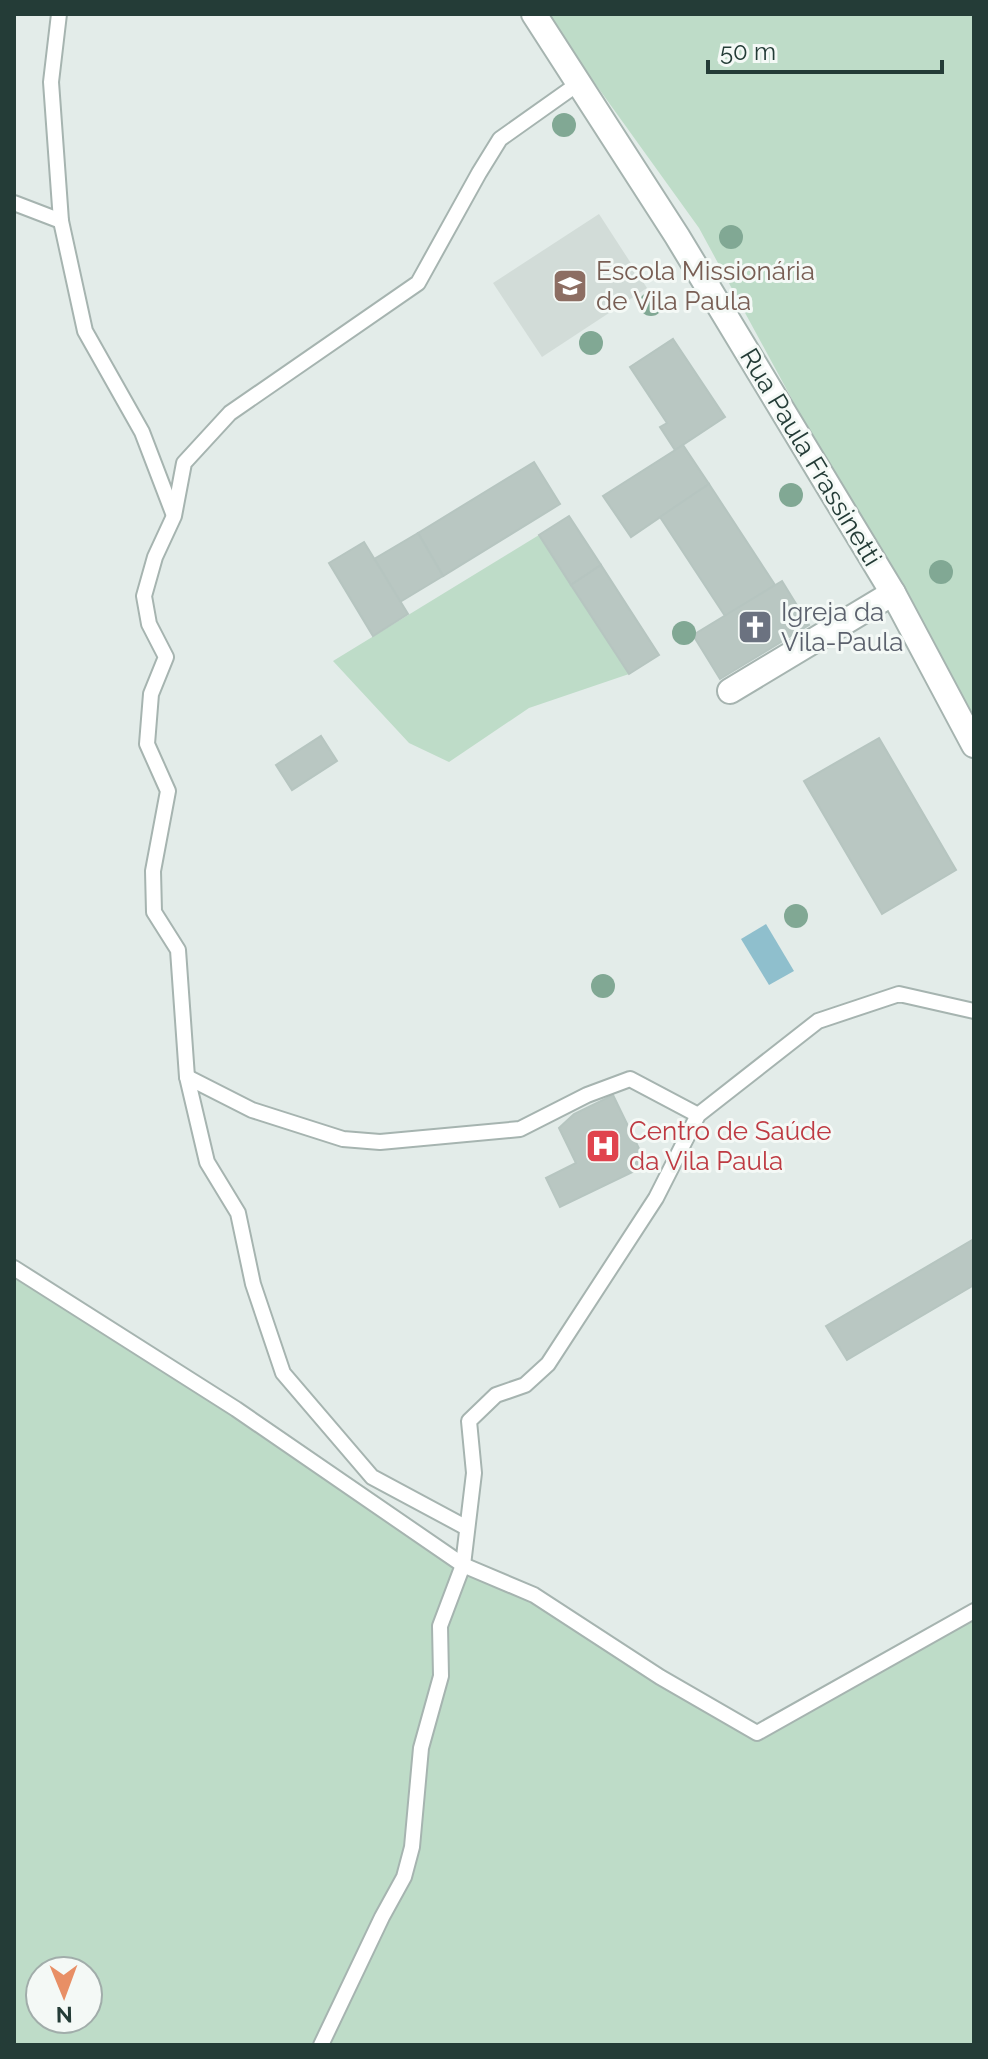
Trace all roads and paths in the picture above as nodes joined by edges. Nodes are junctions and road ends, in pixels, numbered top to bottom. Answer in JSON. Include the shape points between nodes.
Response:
{"nodes":[{"id":1,"x":59,"y":14,"type":"edge"},
{"id":2,"x":534,"y":14,"type":"edge"},
{"id":3,"x":579,"y":83,"type":"junction"},
{"id":4,"x":14,"y":203,"type":"edge"},
{"id":5,"x":61,"y":221,"type":"junction"},
{"id":6,"x":174,"y":516,"type":"junction"},
{"id":7,"x":893,"y":593,"type":"junction"},
{"id":8,"x":730,"y":691,"type":"dead end"},
{"id":9,"x":974,"y":745,"type":"edge"},
{"id":10,"x":974,"y":1011,"type":"edge"},
{"id":11,"x":187,"y":1077,"type":"junction"},
{"id":12,"x":698,"y":1115,"type":"junction"},
{"id":13,"x":14,"y":1268,"type":"edge"},
{"id":14,"x":467,"y":1528,"type":"junction"},
{"id":15,"x":463,"y":1565,"type":"junction"},
{"id":16,"x":974,"y":1611,"type":"edge"},
{"id":17,"x":321,"y":2045,"type":"edge"}],
"edges":[{"from":1,"to":5,"type":"lane","via":[[51,82]]},
{"from":2,"to":3,"type":"street","name":"Rua Paula Frassinetti"},
{"from":3,"to":6,"type":"lane","via":[[500,139],[418,283],[230,413],[184,463]]},
{"from":3,"to":7,"type":"street","name":"Rua Paula Frassinetti"},
{"from":4,"to":5,"type":"lane"},
{"from":5,"to":6,"type":"lane","via":[[85,331],[142,432]]},
{"from":6,"to":11,"type":"lane","via":[[144,596],[149,624],[166,657],[151,694],[147,744],[168,791],[153,871],[154,912],[178,950]]},
{"from":7,"to":8,"type":"street"},
{"from":7,"to":9,"type":"street","name":"Rua Paula Frassinetti"},
{"from":10,"to":12,"type":"lane","via":[[899,994],[818,1021]]},
{"from":11,"to":12,"type":"lane","via":[[252,1110],[343,1139],[380,1142],[520,1129],[630,1079]]},
{"from":11,"to":14,"type":"lane","via":[[207,1162],[238,1213],[253,1284],[283,1373],[372,1477]]},
{"from":12,"to":14,"type":"lane","via":[[656,1198],[548,1364],[525,1385],[496,1395],[469,1421],[474,1473]]},
{"from":13,"to":15,"type":"lane","via":[[236,1409]]},
{"from":14,"to":15,"type":"lane"},
{"from":15,"to":16,"type":"lane","via":[[534,1595],[757,1733]]},
{"from":15,"to":17,"type":"lane","via":[[440,1626],[441,1676],[421,1748],[412,1847],[404,1877]]}]}
